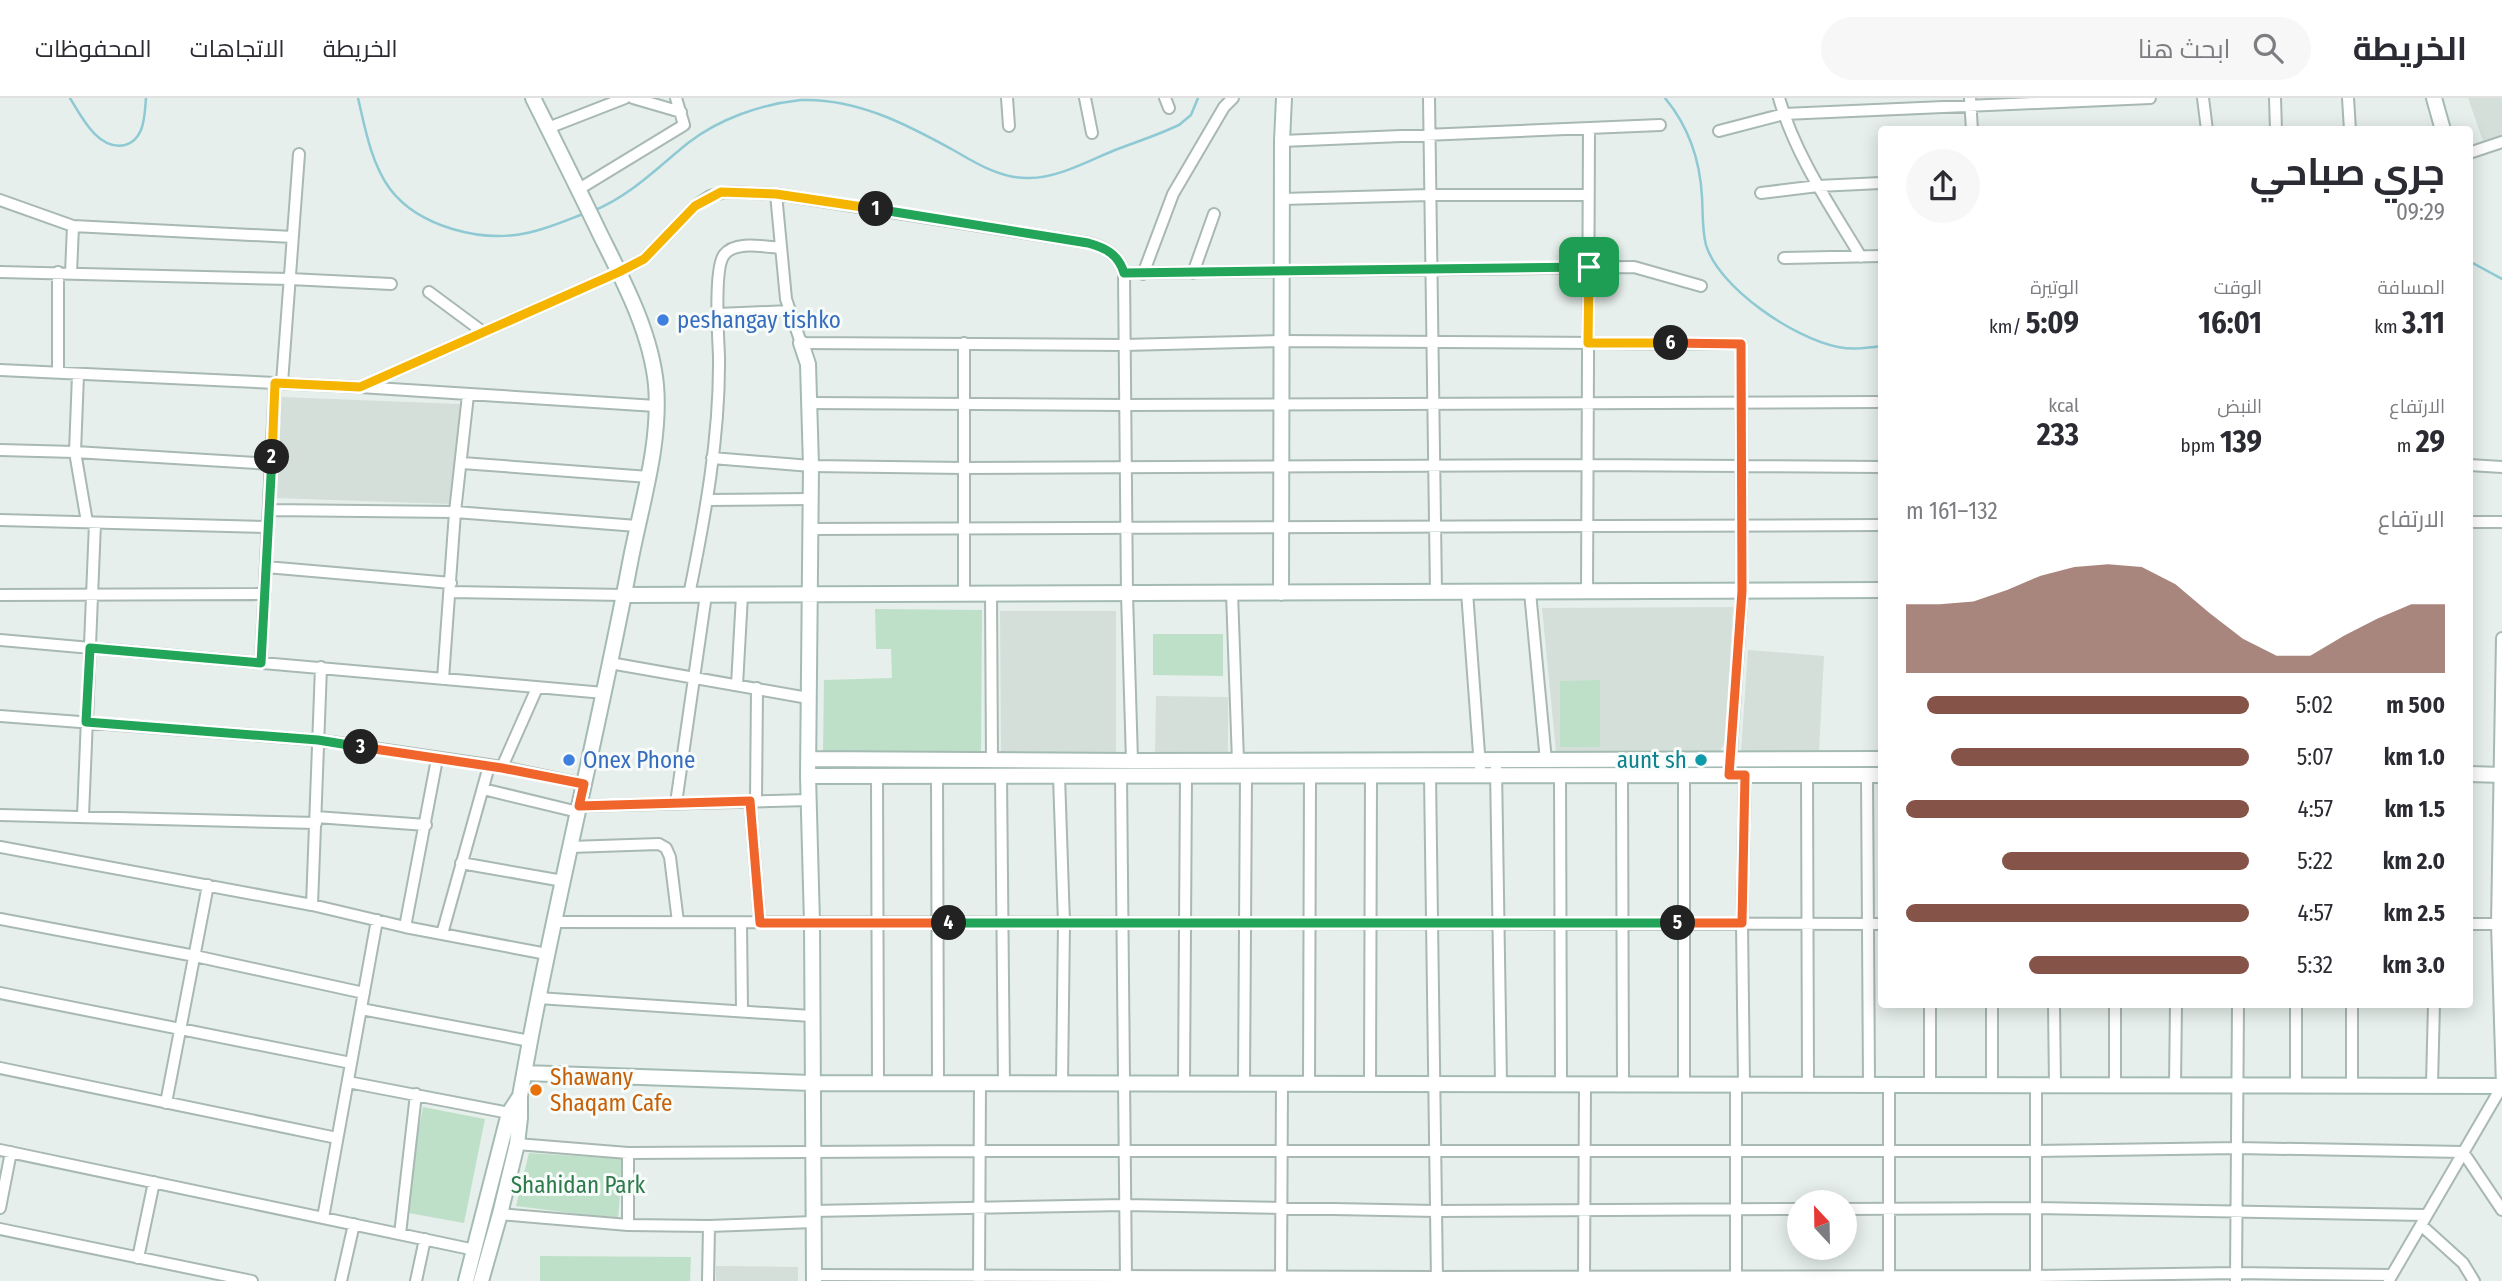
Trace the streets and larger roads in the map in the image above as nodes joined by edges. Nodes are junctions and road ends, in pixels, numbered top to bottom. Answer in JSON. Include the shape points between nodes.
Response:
{"nodes":[{"id":1,"x":533,"y":98,"type":"edge"},
{"id":2,"x":625,"y":98,"type":"edge"},
{"id":3,"x":633,"y":98,"type":"edge"},
{"id":4,"x":676,"y":98,"type":"edge"},
{"id":5,"x":1007,"y":98,"type":"edge"},
{"id":6,"x":1085,"y":98,"type":"edge"},
{"id":7,"x":1233,"y":98,"type":"edge"},
{"id":8,"x":1284,"y":98,"type":"edge"},
{"id":9,"x":1429,"y":98,"type":"edge"},
{"id":10,"x":1779,"y":98,"type":"edge"},
{"id":11,"x":2150,"y":98,"type":"edge"},
{"id":12,"x":2203,"y":98,"type":"edge"},
{"id":13,"x":2275,"y":98,"type":"edge"},
{"id":14,"x":2348,"y":98,"type":"edge"},
{"id":15,"x":2434,"y":98,"type":"edge"},
{"id":16,"x":1970,"y":102,"type":"edge"},
{"id":17,"x":681,"y":113,"type":"junction"},
{"id":18,"x":1784,"y":114,"type":"junction"},
{"id":19,"x":1660,"y":125,"type":"dead end"},
{"id":20,"x":1009,"y":126,"type":"dead end"},
{"id":21,"x":1972,"y":126,"type":"edge"},
{"id":22,"x":2206,"y":126,"type":"edge"},
{"id":23,"x":2276,"y":126,"type":"edge"},
{"id":24,"x":2350,"y":126,"type":"edge"},
{"id":25,"x":2442,"y":126,"type":"edge"},
{"id":26,"x":548,"y":128,"type":"junction"},
{"id":27,"x":1589,"y":129,"type":"junction"},
{"id":28,"x":1718,"y":131,"type":"dead end"},
{"id":29,"x":1093,"y":134,"type":"dead end"},
{"id":30,"x":1429,"y":135,"type":"junction"},
{"id":31,"x":1282,"y":141,"type":"junction"},
{"id":32,"x":2502,"y":142,"type":"edge"},
{"id":33,"x":2473,"y":152,"type":"edge"},
{"id":34,"x":299,"y":154,"type":"dead end"},
{"id":35,"x":1878,"y":183,"type":"edge"},
{"id":36,"x":1818,"y":186,"type":"junction"},
{"id":37,"x":580,"y":190,"type":"junction"},
{"id":38,"x":776,"y":194,"type":"junction"},
{"id":39,"x":1761,"y":194,"type":"dead end"},
{"id":40,"x":1430,"y":195,"type":"junction"},
{"id":41,"x":1588,"y":195,"type":"junction"},
{"id":42,"x":1282,"y":199,"type":"junction"},
{"id":43,"x":0,"y":200,"type":"edge"},
{"id":44,"x":1214,"y":214,"type":"dead end"},
{"id":45,"x":73,"y":226,"type":"junction"},
{"id":46,"x":293,"y":237,"type":"junction"},
{"id":47,"x":780,"y":248,"type":"junction"},
{"id":48,"x":1878,"y":256,"type":"edge"},
{"id":49,"x":1861,"y":257,"type":"junction"},
{"id":50,"x":1784,"y":258,"type":"dead end"},
{"id":51,"x":1589,"y":267,"type":"junction"},
{"id":52,"x":1432,"y":270,"type":"junction"},
{"id":53,"x":0,"y":272,"type":"edge"},
{"id":54,"x":58,"y":272,"type":"junction"},
{"id":55,"x":71,"y":272,"type":"junction"},
{"id":56,"x":619,"y":272,"type":"junction"},
{"id":57,"x":1282,"y":272,"type":"junction"},
{"id":58,"x":1124,"y":273,"type":"junction"},
{"id":59,"x":1193,"y":273,"type":"junction"},
{"id":60,"x":1143,"y":274,"type":"junction"},
{"id":61,"x":290,"y":279,"type":"junction"},
{"id":62,"x":391,"y":284,"type":"dead end"},
{"id":63,"x":1701,"y":286,"type":"dead end"},
{"id":64,"x":429,"y":292,"type":"dead end"},
{"id":65,"x":790,"y":311,"type":"junction"},
{"id":66,"x":718,"y":314,"type":"junction"},
{"id":67,"x":484,"y":332,"type":"junction"},
{"id":68,"x":1282,"y":341,"type":"junction"},
{"id":69,"x":802,"y":342,"type":"junction"},
{"id":70,"x":1433,"y":342,"type":"junction"},
{"id":71,"x":964,"y":343,"type":"junction"},
{"id":72,"x":1588,"y":343,"type":"junction"},
{"id":73,"x":1124,"y":345,"type":"junction"},
{"id":74,"x":0,"y":370,"type":"edge"},
{"id":75,"x":58,"y":373,"type":"junction"},
{"id":76,"x":78,"y":374,"type":"junction"},
{"id":77,"x":279,"y":383,"type":"junction"},
{"id":78,"x":360,"y":387,"type":"junction"},
{"id":79,"x":468,"y":395,"type":"junction"},
{"id":80,"x":809,"y":402,"type":"junction"},
{"id":81,"x":1877,"y":402,"type":"dead end"},
{"id":82,"x":1281,"y":403,"type":"junction"},
{"id":83,"x":1587,"y":403,"type":"junction"},
{"id":84,"x":1741,"y":403,"type":"junction"},
{"id":85,"x":964,"y":404,"type":"junction"},
{"id":86,"x":1434,"y":404,"type":"junction"},
{"id":87,"x":1124,"y":405,"type":"junction"},
{"id":88,"x":656,"y":406,"type":"junction"},
{"id":89,"x":0,"y":450,"type":"edge"},
{"id":90,"x":75,"y":452,"type":"junction"},
{"id":91,"x":712,"y":457,"type":"junction"},
{"id":92,"x":462,"y":463,"type":"junction"},
{"id":93,"x":271,"y":464,"type":"junction"},
{"id":94,"x":1587,"y":465,"type":"junction"},
{"id":95,"x":811,"y":466,"type":"junction"},
{"id":96,"x":1281,"y":466,"type":"junction"},
{"id":97,"x":1434,"y":466,"type":"junction"},
{"id":98,"x":1742,"y":466,"type":"junction"},
{"id":99,"x":2473,"y":466,"type":"edge"},
{"id":100,"x":1127,"y":467,"type":"junction"},
{"id":101,"x":1878,"y":467,"type":"edge"},
{"id":102,"x":2502,"y":467,"type":"edge"},
{"id":103,"x":964,"y":468,"type":"junction"},
{"id":104,"x":649,"y":477,"type":"junction"},
{"id":105,"x":810,"y":499,"type":"junction"},
{"id":106,"x":708,"y":500,"type":"junction"},
{"id":107,"x":269,"y":510,"type":"junction"},
{"id":108,"x":456,"y":512,"type":"junction"},
{"id":109,"x":0,"y":520,"type":"edge"},
{"id":110,"x":91,"y":522,"type":"junction"},
{"id":111,"x":2473,"y":522,"type":"edge"},
{"id":112,"x":2502,"y":522,"type":"edge"},
{"id":113,"x":1741,"y":525,"type":"junction"},
{"id":114,"x":1878,"y":525,"type":"edge"},
{"id":115,"x":637,"y":526,"type":"junction"},
{"id":116,"x":1587,"y":526,"type":"junction"},
{"id":117,"x":268,"y":527,"type":"junction"},
{"id":118,"x":1281,"y":527,"type":"junction"},
{"id":119,"x":1436,"y":527,"type":"junction"},
{"id":120,"x":1127,"y":528,"type":"junction"},
{"id":121,"x":811,"y":529,"type":"junction"},
{"id":122,"x":964,"y":529,"type":"junction"},
{"id":123,"x":266,"y":567,"type":"junction"},
{"id":124,"x":451,"y":588,"type":"junction"},
{"id":125,"x":1878,"y":590,"type":"edge"},
{"id":126,"x":1742,"y":591,"type":"junction"},
{"id":127,"x":1436,"y":592,"type":"junction"},
{"id":128,"x":1467,"y":592,"type":"junction"},
{"id":129,"x":1530,"y":592,"type":"junction"},
{"id":130,"x":1587,"y":592,"type":"junction"},
{"id":131,"x":1232,"y":593,"type":"junction"},
{"id":132,"x":1281,"y":593,"type":"junction"},
{"id":133,"x":265,"y":594,"type":"junction"},
{"id":134,"x":964,"y":594,"type":"junction"},
{"id":135,"x":991,"y":594,"type":"junction"},
{"id":136,"x":1127,"y":594,"type":"junction"},
{"id":137,"x":0,"y":595,"type":"edge"},
{"id":138,"x":93,"y":595,"type":"junction"},
{"id":139,"x":689,"y":595,"type":"junction"},
{"id":140,"x":706,"y":595,"type":"junction"},
{"id":141,"x":743,"y":595,"type":"junction"},
{"id":142,"x":809,"y":595,"type":"junction"},
{"id":143,"x":624,"y":596,"type":"junction"},
{"id":144,"x":2502,"y":638,"type":"edge"},
{"id":145,"x":0,"y":640,"type":"edge"},
{"id":146,"x":90,"y":648,"type":"junction"},
{"id":147,"x":261,"y":663,"type":"junction"},
{"id":148,"x":610,"y":663,"type":"junction"},
{"id":149,"x":321,"y":667,"type":"junction"},
{"id":150,"x":694,"y":678,"type":"junction"},
{"id":151,"x":443,"y":679,"type":"junction"},
{"id":152,"x":737,"y":685,"type":"junction"},
{"id":153,"x":537,"y":688,"type":"junction"},
{"id":154,"x":757,"y":688,"type":"junction"},
{"id":155,"x":604,"y":693,"type":"junction"},
{"id":156,"x":808,"y":698,"type":"junction"},
{"id":157,"x":0,"y":716,"type":"edge"},
{"id":158,"x":86,"y":722,"type":"junction"},
{"id":159,"x":318,"y":740,"type":"junction"},
{"id":160,"x":437,"y":759,"type":"junction"},
{"id":161,"x":809,"y":759,"type":"junction"},
{"id":162,"x":1878,"y":759,"type":"edge"},
{"id":163,"x":992,"y":761,"type":"junction"},
{"id":164,"x":1132,"y":761,"type":"junction"},
{"id":165,"x":1238,"y":761,"type":"junction"},
{"id":166,"x":1546,"y":761,"type":"junction"},
{"id":167,"x":489,"y":766,"type":"junction"},
{"id":168,"x":502,"y":768,"type":"junction"},
{"id":169,"x":1401,"y":768,"type":"junction"},
{"id":170,"x":1480,"y":768,"type":"junction"},
{"id":171,"x":1496,"y":768,"type":"junction"},
{"id":172,"x":1730,"y":768,"type":"junction"},
{"id":173,"x":1807,"y":774,"type":"junction"},
{"id":174,"x":2473,"y":774,"type":"edge"},
{"id":175,"x":1001,"y":775,"type":"junction"},
{"id":176,"x":1059,"y":775,"type":"junction"},
{"id":177,"x":1121,"y":775,"type":"junction"},
{"id":178,"x":1186,"y":775,"type":"junction"},
{"id":179,"x":1246,"y":775,"type":"junction"},
{"id":180,"x":1310,"y":775,"type":"junction"},
{"id":181,"x":1371,"y":775,"type":"junction"},
{"id":182,"x":1430,"y":775,"type":"junction"},
{"id":183,"x":1560,"y":775,"type":"junction"},
{"id":184,"x":1622,"y":775,"type":"junction"},
{"id":185,"x":1745,"y":775,"type":"junction"},
{"id":186,"x":1874,"y":775,"type":"edge"},
{"id":187,"x":2501,"y":775,"type":"edge"},
{"id":188,"x":808,"y":776,"type":"junction"},
{"id":189,"x":877,"y":776,"type":"junction"},
{"id":190,"x":937,"y":776,"type":"junction"},
{"id":191,"x":1684,"y":776,"type":"junction"},
{"id":192,"x":584,"y":784,"type":"junction"},
{"id":193,"x":482,"y":789,"type":"junction"},
{"id":194,"x":808,"y":800,"type":"junction"},
{"id":195,"x":753,"y":801,"type":"junction"},
{"id":196,"x":676,"y":803,"type":"junction"},
{"id":197,"x":578,"y":809,"type":"junction"},
{"id":198,"x":0,"y":815,"type":"edge"},
{"id":199,"x":83,"y":816,"type":"junction"},
{"id":200,"x":316,"y":820,"type":"junction"},
{"id":201,"x":426,"y":825,"type":"junction"},
{"id":202,"x":0,"y":847,"type":"edge"},
{"id":203,"x":570,"y":847,"type":"junction"},
{"id":204,"x":461,"y":863,"type":"junction"},
{"id":205,"x":563,"y":881,"type":"junction"},
{"id":206,"x":208,"y":885,"type":"junction"},
{"id":207,"x":312,"y":905,"type":"junction"},
{"id":208,"x":0,"y":919,"type":"edge"},
{"id":209,"x":377,"y":920,"type":"junction"},
{"id":210,"x":554,"y":922,"type":"junction"},
{"id":211,"x":678,"y":922,"type":"junction"},
{"id":212,"x":812,"y":922,"type":"junction"},
{"id":213,"x":741,"y":923,"type":"junction"},
{"id":214,"x":760,"y":923,"type":"junction"},
{"id":215,"x":878,"y":923,"type":"junction"},
{"id":216,"x":937,"y":923,"type":"junction"},
{"id":217,"x":1001,"y":923,"type":"junction"},
{"id":218,"x":1064,"y":923,"type":"junction"},
{"id":219,"x":1122,"y":923,"type":"junction"},
{"id":220,"x":1184,"y":923,"type":"junction"},
{"id":221,"x":1244,"y":923,"type":"junction"},
{"id":222,"x":1309,"y":923,"type":"junction"},
{"id":223,"x":1369,"y":923,"type":"junction"},
{"id":224,"x":1432,"y":923,"type":"junction"},
{"id":225,"x":1499,"y":923,"type":"junction"},
{"id":226,"x":1560,"y":923,"type":"junction"},
{"id":227,"x":1623,"y":923,"type":"junction"},
{"id":228,"x":1684,"y":923,"type":"junction"},
{"id":229,"x":1742,"y":923,"type":"junction"},
{"id":230,"x":1808,"y":923,"type":"junction"},
{"id":231,"x":1868,"y":923,"type":"junction"},
{"id":232,"x":1878,"y":923,"type":"edge"},
{"id":233,"x":2473,"y":924,"type":"edge"},
{"id":234,"x":2500,"y":924,"type":"edge"},
{"id":235,"x":405,"y":926,"type":"junction"},
{"id":236,"x":442,"y":934,"type":"junction"},
{"id":237,"x":547,"y":954,"type":"junction"},
{"id":238,"x":194,"y":956,"type":"junction"},
{"id":239,"x":0,"y":993,"type":"edge"},
{"id":240,"x":364,"y":993,"type":"junction"},
{"id":241,"x":538,"y":998,"type":"junction"},
{"id":242,"x":1930,"y":1008,"type":"edge"},
{"id":243,"x":1992,"y":1008,"type":"edge"},
{"id":244,"x":2054,"y":1008,"type":"edge"},
{"id":245,"x":2115,"y":1008,"type":"edge"},
{"id":246,"x":2176,"y":1008,"type":"edge"},
{"id":247,"x":2238,"y":1008,"type":"edge"},
{"id":248,"x":2296,"y":1008,"type":"edge"},
{"id":249,"x":2352,"y":1008,"type":"edge"},
{"id":250,"x":2434,"y":1008,"type":"edge"},
{"id":251,"x":361,"y":1009,"type":"junction"},
{"id":252,"x":742,"y":1011,"type":"junction"},
{"id":253,"x":811,"y":1016,"type":"junction"},
{"id":254,"x":180,"y":1030,"type":"junction"},
{"id":255,"x":530,"y":1041,"type":"junction"},
{"id":256,"x":351,"y":1063,"type":"junction"},
{"id":257,"x":0,"y":1068,"type":"edge"},
{"id":258,"x":524,"y":1073,"type":"junction"},
{"id":259,"x":348,"y":1082,"type":"junction"},
{"id":260,"x":811,"y":1083,"type":"junction"},
{"id":261,"x":878,"y":1083,"type":"junction"},
{"id":262,"x":938,"y":1083,"type":"junction"},
{"id":263,"x":980,"y":1083,"type":"junction"},
{"id":264,"x":1004,"y":1083,"type":"junction"},
{"id":265,"x":1062,"y":1083,"type":"junction"},
{"id":266,"x":1124,"y":1083,"type":"junction"},
{"id":267,"x":1184,"y":1083,"type":"junction"},
{"id":268,"x":1244,"y":1083,"type":"junction"},
{"id":269,"x":1282,"y":1083,"type":"junction"},
{"id":270,"x":1309,"y":1083,"type":"junction"},
{"id":271,"x":1370,"y":1083,"type":"junction"},
{"id":272,"x":1500,"y":1083,"type":"junction"},
{"id":273,"x":1434,"y":1084,"type":"junction"},
{"id":274,"x":1561,"y":1084,"type":"junction"},
{"id":275,"x":1585,"y":1084,"type":"junction"},
{"id":276,"x":1623,"y":1084,"type":"junction"},
{"id":277,"x":1684,"y":1084,"type":"junction"},
{"id":278,"x":1740,"y":1084,"type":"junction"},
{"id":279,"x":1808,"y":1084,"type":"junction"},
{"id":280,"x":1869,"y":1084,"type":"junction"},
{"id":281,"x":1889,"y":1084,"type":"junction"},
{"id":282,"x":1930,"y":1084,"type":"junction"},
{"id":283,"x":1992,"y":1084,"type":"junction"},
{"id":284,"x":2036,"y":1084,"type":"junction"},
{"id":285,"x":2055,"y":1084,"type":"junction"},
{"id":286,"x":2115,"y":1084,"type":"junction"},
{"id":287,"x":2237,"y":1084,"type":"junction"},
{"id":288,"x":2296,"y":1084,"type":"junction"},
{"id":289,"x":2432,"y":1084,"type":"junction"},
{"id":290,"x":2175,"y":1085,"type":"junction"},
{"id":291,"x":2352,"y":1085,"type":"junction"},
{"id":292,"x":2502,"y":1086,"type":"edge"},
{"id":293,"x":416,"y":1094,"type":"junction"},
{"id":294,"x":520,"y":1096,"type":"junction"},
{"id":295,"x":166,"y":1103,"type":"junction"},
{"id":296,"x":509,"y":1113,"type":"junction"},
{"id":297,"x":337,"y":1138,"type":"junction"},
{"id":298,"x":517,"y":1144,"type":"junction"},
{"id":299,"x":2237,"y":1148,"type":"junction"},
{"id":300,"x":6,"y":1151,"type":"edge"},
{"id":301,"x":813,"y":1151,"type":"junction"},
{"id":302,"x":980,"y":1151,"type":"junction"},
{"id":303,"x":1125,"y":1151,"type":"junction"},
{"id":304,"x":1282,"y":1151,"type":"junction"},
{"id":305,"x":1435,"y":1151,"type":"junction"},
{"id":306,"x":1585,"y":1151,"type":"junction"},
{"id":307,"x":1736,"y":1151,"type":"junction"},
{"id":308,"x":1889,"y":1151,"type":"junction"},
{"id":309,"x":2036,"y":1151,"type":"junction"},
{"id":310,"x":2463,"y":1152,"type":"junction"},
{"id":311,"x":628,"y":1153,"type":"junction"},
{"id":312,"x":154,"y":1182,"type":"junction"},
{"id":313,"x":1125,"y":1205,"type":"junction"},
{"id":314,"x":980,"y":1207,"type":"junction"},
{"id":315,"x":0,"y":1208,"type":"edge"},
{"id":316,"x":2036,"y":1208,"type":"junction"},
{"id":317,"x":1281,"y":1209,"type":"junction"},
{"id":318,"x":1736,"y":1209,"type":"junction"},
{"id":319,"x":1787,"y":1209,"type":"edge"},
{"id":320,"x":1857,"y":1209,"type":"edge"},
{"id":321,"x":1889,"y":1209,"type":"junction"},
{"id":322,"x":1436,"y":1210,"type":"junction"},
{"id":323,"x":1585,"y":1210,"type":"junction"},
{"id":324,"x":2502,"y":1210,"type":"edge"},
{"id":325,"x":2236,"y":1212,"type":"junction"},
{"id":326,"x":500,"y":1214,"type":"junction"},
{"id":327,"x":813,"y":1216,"type":"junction"},
{"id":328,"x":323,"y":1218,"type":"junction"},
{"id":329,"x":2423,"y":1220,"type":"junction"},
{"id":330,"x":354,"y":1224,"type":"junction"},
{"id":331,"x":628,"y":1225,"type":"junction"},
{"id":332,"x":709,"y":1226,"type":"junction"},
{"id":333,"x":0,"y":1229,"type":"edge"},
{"id":334,"x":400,"y":1234,"type":"junction"},
{"id":335,"x":425,"y":1239,"type":"junction"},
{"id":336,"x":475,"y":1250,"type":"junction"},
{"id":337,"x":138,"y":1258,"type":"junction"},
{"id":338,"x":194,"y":1269,"type":"junction"},
{"id":339,"x":2236,"y":1277,"type":"edge"},
{"id":340,"x":814,"y":1278,"type":"edge"},
{"id":341,"x":979,"y":1278,"type":"edge"},
{"id":342,"x":1126,"y":1278,"type":"edge"},
{"id":343,"x":1281,"y":1278,"type":"edge"},
{"id":344,"x":1584,"y":1278,"type":"edge"},
{"id":345,"x":1736,"y":1278,"type":"edge"},
{"id":346,"x":2390,"y":1278,"type":"edge"},
{"id":347,"x":1437,"y":1279,"type":"edge"},
{"id":348,"x":1889,"y":1279,"type":"edge"},
{"id":349,"x":2036,"y":1279,"type":"edge"},
{"id":350,"x":192,"y":1281,"type":"edge"},
{"id":351,"x":252,"y":1281,"type":"edge"},
{"id":352,"x":341,"y":1281,"type":"edge"},
{"id":353,"x":416,"y":1281,"type":"edge"},
{"id":354,"x":466,"y":1281,"type":"edge"},
{"id":355,"x":481,"y":1281,"type":"edge"},
{"id":356,"x":708,"y":1281,"type":"edge"},
{"id":357,"x":2474,"y":1281,"type":"edge"}],
"edges":[{"from":1,"to":26,"type":"street"},
{"from":2,"to":26,"type":"street"},
{"from":3,"to":17,"type":"street"},
{"from":4,"to":17,"type":"street"},
{"from":5,"to":20,"type":"street"},
{"from":6,"to":29,"type":"street"},
{"from":7,"to":60,"type":"street","via":[[1173,194]]},
{"from":8,"to":31,"type":"street"},
{"from":9,"to":30,"type":"street"},
{"from":10,"to":18,"type":"street"},
{"from":11,"to":16,"type":"street"},
{"from":12,"to":22,"type":"street"},
{"from":13,"to":23,"type":"street"},
{"from":14,"to":24,"type":"street"},
{"from":15,"to":25,"type":"street"},
{"from":16,"to":18,"type":"street"},
{"from":16,"to":21,"type":"street"},
{"from":17,"to":37,"type":"street","via":[[684,125]]},
{"from":18,"to":28,"type":"street"},
{"from":18,"to":36,"type":"street"},
{"from":19,"to":27,"type":"street"},
{"from":26,"to":37,"type":"street"},
{"from":27,"to":30,"type":"street"},
{"from":27,"to":41,"type":"street"},
{"from":30,"to":31,"type":"street"},
{"from":30,"to":40,"type":"street"},
{"from":31,"to":42,"type":"street"},
{"from":32,"to":33,"type":"street"},
{"from":34,"to":46,"type":"street"},
{"from":35,"to":36,"type":"street"},
{"from":36,"to":39,"type":"street"},
{"from":36,"to":49,"type":"street"},
{"from":37,"to":56,"type":"street"},
{"from":38,"to":47,"type":"street"},
{"from":38,"to":56,"type":"street","via":[[726,191],[710,196],[689,211],[644,259]]},
{"from":38,"to":58,"type":"street","via":[[1088,243],[1110,251]]},
{"from":40,"to":41,"type":"street"},
{"from":40,"to":42,"type":"street"},
{"from":40,"to":52,"type":"street"},
{"from":41,"to":51,"type":"street"},
{"from":42,"to":57,"type":"street"},
{"from":43,"to":45,"type":"street"},
{"from":44,"to":59,"type":"street"},
{"from":45,"to":46,"type":"street"},
{"from":45,"to":55,"type":"street"},
{"from":46,"to":61,"type":"street"},
{"from":47,"to":65,"type":"street"},
{"from":47,"to":66,"type":"street","via":[[737,247],[725,253]]},
{"from":48,"to":49,"type":"street"},
{"from":49,"to":50,"type":"street"},
{"from":51,"to":52,"type":"street"},
{"from":51,"to":63,"type":"street","via":[[1634,267]]},
{"from":51,"to":72,"type":"street"},
{"from":52,"to":57,"type":"street"},
{"from":52,"to":70,"type":"street"},
{"from":53,"to":54,"type":"street"},
{"from":54,"to":55,"type":"street"},
{"from":54,"to":75,"type":"street"},
{"from":55,"to":61,"type":"street"},
{"from":56,"to":67,"type":"street"},
{"from":56,"to":88,"type":"street","via":[[647,344]]},
{"from":57,"to":59,"type":"street"},
{"from":57,"to":68,"type":"street"},
{"from":58,"to":60,"type":"street"},
{"from":58,"to":73,"type":"street"},
{"from":59,"to":60,"type":"street"},
{"from":61,"to":62,"type":"street"},
{"from":61,"to":77,"type":"street"},
{"from":64,"to":67,"type":"street"},
{"from":65,"to":66,"type":"street"},
{"from":65,"to":69,"type":"street"},
{"from":66,"to":91,"type":"street","via":[[719,376]]},
{"from":67,"to":78,"type":"street"},
{"from":68,"to":70,"type":"street"},
{"from":68,"to":73,"type":"street"},
{"from":68,"to":82,"type":"street"},
{"from":69,"to":71,"type":"street"},
{"from":69,"to":80,"type":"street"},
{"from":70,"to":72,"type":"street"},
{"from":70,"to":86,"type":"street"},
{"from":71,"to":73,"type":"street"},
{"from":71,"to":85,"type":"street"},
{"from":72,"to":83,"type":"street"},
{"from":72,"to":84,"type":"street","via":[[1741,344]]},
{"from":73,"to":87,"type":"street"},
{"from":74,"to":75,"type":"street"},
{"from":75,"to":76,"type":"street"},
{"from":76,"to":77,"type":"street"},
{"from":76,"to":90,"type":"street"},
{"from":77,"to":78,"type":"street"},
{"from":77,"to":93,"type":"street"},
{"from":78,"to":79,"type":"street"},
{"from":79,"to":88,"type":"street"},
{"from":79,"to":92,"type":"street"},
{"from":80,"to":85,"type":"street"},
{"from":80,"to":95,"type":"street"},
{"from":81,"to":84,"type":"street"},
{"from":82,"to":86,"type":"street"},
{"from":82,"to":87,"type":"street"},
{"from":82,"to":96,"type":"street"},
{"from":83,"to":84,"type":"street"},
{"from":83,"to":86,"type":"street"},
{"from":83,"to":94,"type":"street"},
{"from":84,"to":98,"type":"street"},
{"from":85,"to":87,"type":"street"},
{"from":85,"to":103,"type":"street"},
{"from":86,"to":97,"type":"street"},
{"from":87,"to":100,"type":"street"},
{"from":88,"to":104,"type":"street"},
{"from":89,"to":90,"type":"street"},
{"from":90,"to":93,"type":"street"},
{"from":90,"to":110,"type":"street"},
{"from":91,"to":95,"type":"street"},
{"from":91,"to":106,"type":"street"},
{"from":92,"to":104,"type":"street"},
{"from":92,"to":108,"type":"street"},
{"from":93,"to":107,"type":"street"},
{"from":94,"to":97,"type":"street"},
{"from":94,"to":98,"type":"street"},
{"from":94,"to":116,"type":"street"},
{"from":95,"to":103,"type":"street"},
{"from":95,"to":105,"type":"street"},
{"from":96,"to":97,"type":"street"},
{"from":96,"to":100,"type":"street"},
{"from":96,"to":118,"type":"street"},
{"from":97,"to":119,"type":"street"},
{"from":98,"to":101,"type":"street"},
{"from":98,"to":113,"type":"street"},
{"from":99,"to":102,"type":"street"},
{"from":100,"to":103,"type":"street"},
{"from":100,"to":120,"type":"street"},
{"from":103,"to":122,"type":"street"},
{"from":104,"to":115,"type":"street"},
{"from":105,"to":106,"type":"street"},
{"from":105,"to":121,"type":"street"},
{"from":106,"to":139,"type":"street"},
{"from":107,"to":108,"type":"street"},
{"from":107,"to":117,"type":"street"},
{"from":108,"to":115,"type":"street"},
{"from":108,"to":124,"type":"street"},
{"from":109,"to":110,"type":"street"},
{"from":110,"to":117,"type":"street"},
{"from":110,"to":138,"type":"street"},
{"from":111,"to":112,"type":"street"},
{"from":113,"to":114,"type":"street"},
{"from":113,"to":116,"type":"street"},
{"from":113,"to":126,"type":"street"},
{"from":115,"to":143,"type":"street"},
{"from":116,"to":119,"type":"street"},
{"from":116,"to":130,"type":"street"},
{"from":117,"to":123,"type":"street"},
{"from":118,"to":119,"type":"street"},
{"from":118,"to":120,"type":"street"},
{"from":118,"to":132,"type":"street"},
{"from":119,"to":127,"type":"street"},
{"from":120,"to":122,"type":"street"},
{"from":120,"to":136,"type":"street"},
{"from":121,"to":122,"type":"street"},
{"from":121,"to":142,"type":"street"},
{"from":122,"to":134,"type":"street"},
{"from":123,"to":124,"type":"street"},
{"from":123,"to":133,"type":"street"},
{"from":124,"to":143,"type":"street"},
{"from":124,"to":151,"type":"street"},
{"from":125,"to":126,"type":"street"},
{"from":126,"to":130,"type":"street"},
{"from":126,"to":172,"type":"street"},
{"from":127,"to":128,"type":"street"},
{"from":127,"to":132,"type":"street"},
{"from":128,"to":129,"type":"street"},
{"from":128,"to":170,"type":"street"},
{"from":129,"to":130,"type":"street"},
{"from":129,"to":166,"type":"street"},
{"from":131,"to":132,"type":"street"},
{"from":131,"to":136,"type":"street"},
{"from":131,"to":165,"type":"street"},
{"from":133,"to":138,"type":"street"},
{"from":133,"to":147,"type":"street"},
{"from":134,"to":135,"type":"street"},
{"from":134,"to":142,"type":"street"},
{"from":135,"to":136,"type":"street"},
{"from":135,"to":163,"type":"street"},
{"from":136,"to":164,"type":"street"},
{"from":137,"to":138,"type":"street"},
{"from":138,"to":146,"type":"street"},
{"from":139,"to":140,"type":"street"},
{"from":139,"to":143,"type":"street"},
{"from":140,"to":141,"type":"street"},
{"from":140,"to":150,"type":"street"},
{"from":141,"to":142,"type":"street"},
{"from":141,"to":152,"type":"street"},
{"from":142,"to":156,"type":"street"},
{"from":143,"to":148,"type":"street"},
{"from":144,"to":187,"type":"street"},
{"from":145,"to":146,"type":"street"},
{"from":146,"to":147,"type":"street"},
{"from":146,"to":158,"type":"street"},
{"from":147,"to":149,"type":"street"},
{"from":148,"to":150,"type":"street"},
{"from":148,"to":155,"type":"street"},
{"from":149,"to":151,"type":"street"},
{"from":149,"to":159,"type":"street"},
{"from":150,"to":152,"type":"street"},
{"from":150,"to":196,"type":"street"},
{"from":151,"to":153,"type":"street"},
{"from":152,"to":154,"type":"street"},
{"from":153,"to":155,"type":"street"},
{"from":153,"to":168,"type":"street"},
{"from":154,"to":156,"type":"street"},
{"from":154,"to":195,"type":"street"},
{"from":155,"to":192,"type":"street"},
{"from":156,"to":161,"type":"street"},
{"from":157,"to":158,"type":"street"},
{"from":158,"to":159,"type":"street"},
{"from":158,"to":199,"type":"street"},
{"from":159,"to":160,"type":"street"},
{"from":159,"to":200,"type":"street"},
{"from":160,"to":167,"type":"street"},
{"from":160,"to":201,"type":"street"},
{"from":161,"to":163,"type":"street"},
{"from":161,"to":188,"type":"street"},
{"from":162,"to":172,"type":"street"},
{"from":163,"to":164,"type":"street"},
{"from":164,"to":165,"type":"street"},
{"from":165,"to":169,"type":"street"},
{"from":166,"to":171,"type":"street"},
{"from":166,"to":172,"type":"street"},
{"from":167,"to":168,"type":"street"},
{"from":167,"to":193,"type":"street"},
{"from":168,"to":192,"type":"street"},
{"from":169,"to":170,"type":"street"},
{"from":169,"to":181,"type":"street"},
{"from":169,"to":182,"type":"street"},
{"from":170,"to":171,"type":"street"},
{"from":170,"to":182,"type":"street"},
{"from":171,"to":183,"type":"street"},
{"from":171,"to":225,"type":"street"},
{"from":172,"to":185,"type":"street"},
{"from":172,"to":191,"type":"street"},
{"from":173,"to":185,"type":"street"},
{"from":173,"to":186,"type":"street"},
{"from":173,"to":230,"type":"street"},
{"from":174,"to":187,"type":"street"},
{"from":175,"to":176,"type":"street"},
{"from":175,"to":190,"type":"street"},
{"from":175,"to":217,"type":"street"},
{"from":176,"to":177,"type":"street"},
{"from":176,"to":218,"type":"street"},
{"from":177,"to":178,"type":"street"},
{"from":177,"to":219,"type":"street"},
{"from":178,"to":179,"type":"street"},
{"from":178,"to":220,"type":"street"},
{"from":179,"to":180,"type":"street"},
{"from":179,"to":221,"type":"street"},
{"from":180,"to":181,"type":"street"},
{"from":180,"to":222,"type":"street"},
{"from":181,"to":223,"type":"street"},
{"from":182,"to":224,"type":"street"},
{"from":183,"to":184,"type":"street"},
{"from":183,"to":226,"type":"street"},
{"from":184,"to":191,"type":"street"},
{"from":184,"to":227,"type":"street"},
{"from":185,"to":229,"type":"street"},
{"from":186,"to":231,"type":"street"},
{"from":187,"to":234,"type":"street"},
{"from":188,"to":189,"type":"street"},
{"from":188,"to":194,"type":"street"},
{"from":189,"to":190,"type":"street"},
{"from":189,"to":215,"type":"street"},
{"from":190,"to":216,"type":"street"},
{"from":191,"to":228,"type":"street"},
{"from":192,"to":197,"type":"street"},
{"from":193,"to":197,"type":"street"},
{"from":193,"to":204,"type":"street"},
{"from":194,"to":195,"type":"street"},
{"from":194,"to":212,"type":"street"},
{"from":195,"to":196,"type":"street"},
{"from":195,"to":214,"type":"street"},
{"from":196,"to":197,"type":"street"},
{"from":197,"to":203,"type":"street"},
{"from":198,"to":199,"type":"street"},
{"from":199,"to":200,"type":"street"},
{"from":200,"to":201,"type":"street"},
{"from":200,"to":207,"type":"street"},
{"from":201,"to":235,"type":"street"},
{"from":202,"to":206,"type":"street"},
{"from":203,"to":205,"type":"street"},
{"from":203,"to":211,"type":"street","via":[[659,844],[666,848]]},
{"from":204,"to":205,"type":"street"},
{"from":204,"to":236,"type":"street"},
{"from":205,"to":210,"type":"street"},
{"from":206,"to":207,"type":"street"},
{"from":206,"to":238,"type":"street"},
{"from":207,"to":209,"type":"street"},
{"from":208,"to":238,"type":"street"},
{"from":209,"to":235,"type":"street"},
{"from":209,"to":240,"type":"street"},
{"from":210,"to":211,"type":"street"},
{"from":210,"to":237,"type":"street"},
{"from":211,"to":213,"type":"street"},
{"from":212,"to":214,"type":"street"},
{"from":212,"to":215,"type":"street"},
{"from":212,"to":253,"type":"street"},
{"from":213,"to":214,"type":"street"},
{"from":213,"to":252,"type":"street"},
{"from":215,"to":216,"type":"street"},
{"from":215,"to":261,"type":"street"},
{"from":216,"to":217,"type":"street"},
{"from":216,"to":262,"type":"street"},
{"from":217,"to":218,"type":"street"},
{"from":217,"to":264,"type":"street"},
{"from":218,"to":219,"type":"street"},
{"from":218,"to":265,"type":"street"},
{"from":219,"to":220,"type":"street"},
{"from":219,"to":266,"type":"street"},
{"from":220,"to":221,"type":"street"},
{"from":220,"to":267,"type":"street"},
{"from":221,"to":222,"type":"street"},
{"from":221,"to":268,"type":"street"},
{"from":222,"to":223,"type":"street"},
{"from":222,"to":270,"type":"street"},
{"from":223,"to":224,"type":"street"},
{"from":223,"to":271,"type":"street"},
{"from":224,"to":225,"type":"street"},
{"from":224,"to":273,"type":"street"},
{"from":225,"to":226,"type":"street"},
{"from":225,"to":272,"type":"street"},
{"from":226,"to":227,"type":"street"},
{"from":226,"to":274,"type":"street"},
{"from":227,"to":228,"type":"street"},
{"from":227,"to":276,"type":"street"},
{"from":228,"to":229,"type":"street"},
{"from":228,"to":277,"type":"street"},
{"from":229,"to":230,"type":"street"},
{"from":229,"to":278,"type":"street"},
{"from":230,"to":231,"type":"street"},
{"from":230,"to":279,"type":"street"},
{"from":231,"to":232,"type":"street"},
{"from":231,"to":280,"type":"street"},
{"from":233,"to":234,"type":"street"},
{"from":234,"to":292,"type":"street"},
{"from":235,"to":236,"type":"street"},
{"from":236,"to":237,"type":"street"},
{"from":237,"to":241,"type":"street"},
{"from":238,"to":240,"type":"street"},
{"from":238,"to":254,"type":"street"},
{"from":239,"to":254,"type":"street"},
{"from":240,"to":251,"type":"street"},
{"from":241,"to":252,"type":"street"},
{"from":241,"to":255,"type":"street"},
{"from":242,"to":282,"type":"street"},
{"from":243,"to":283,"type":"street"},
{"from":244,"to":285,"type":"street"},
{"from":245,"to":286,"type":"street"},
{"from":246,"to":290,"type":"street"},
{"from":247,"to":287,"type":"street"},
{"from":248,"to":288,"type":"street"},
{"from":249,"to":291,"type":"street"},
{"from":250,"to":289,"type":"street"},
{"from":251,"to":255,"type":"street"},
{"from":251,"to":256,"type":"street"},
{"from":252,"to":253,"type":"street"},
{"from":253,"to":260,"type":"street"},
{"from":254,"to":256,"type":"street"},
{"from":254,"to":295,"type":"street"},
{"from":255,"to":258,"type":"street"},
{"from":256,"to":259,"type":"street"},
{"from":257,"to":295,"type":"street"},
{"from":258,"to":260,"type":"street"},
{"from":258,"to":294,"type":"street"},
{"from":259,"to":293,"type":"street"},
{"from":259,"to":297,"type":"street"},
{"from":260,"to":261,"type":"street"},
{"from":260,"to":301,"type":"street"},
{"from":261,"to":262,"type":"street"},
{"from":262,"to":263,"type":"street"},
{"from":263,"to":264,"type":"street"},
{"from":263,"to":302,"type":"street"},
{"from":264,"to":265,"type":"street"},
{"from":265,"to":266,"type":"street"},
{"from":266,"to":267,"type":"street"},
{"from":266,"to":303,"type":"street"},
{"from":267,"to":268,"type":"street"},
{"from":268,"to":269,"type":"street"},
{"from":269,"to":270,"type":"street"},
{"from":269,"to":304,"type":"street"},
{"from":270,"to":271,"type":"street"},
{"from":271,"to":273,"type":"street"},
{"from":272,"to":273,"type":"street"},
{"from":272,"to":274,"type":"street"},
{"from":273,"to":305,"type":"street"},
{"from":274,"to":275,"type":"street"},
{"from":275,"to":276,"type":"street"},
{"from":275,"to":306,"type":"street"},
{"from":276,"to":277,"type":"street"},
{"from":277,"to":278,"type":"street"},
{"from":278,"to":279,"type":"street"},
{"from":278,"to":307,"type":"street"},
{"from":279,"to":280,"type":"street"},
{"from":280,"to":281,"type":"street"},
{"from":281,"to":282,"type":"street"},
{"from":281,"to":308,"type":"street"},
{"from":282,"to":283,"type":"street"},
{"from":283,"to":284,"type":"street"},
{"from":284,"to":285,"type":"street"},
{"from":284,"to":309,"type":"street"},
{"from":285,"to":286,"type":"street"},
{"from":286,"to":290,"type":"street"},
{"from":287,"to":288,"type":"street"},
{"from":287,"to":290,"type":"street"},
{"from":287,"to":299,"type":"street"},
{"from":288,"to":291,"type":"street"},
{"from":289,"to":291,"type":"street"},
{"from":289,"to":292,"type":"street"},
{"from":292,"to":310,"type":"street"},
{"from":293,"to":296,"type":"street"},
{"from":293,"to":334,"type":"street"},
{"from":294,"to":296,"type":"street"},
{"from":294,"to":298,"type":"street"},
{"from":295,"to":297,"type":"street"},
{"from":296,"to":336,"type":"street"},
{"from":297,"to":328,"type":"street"},
{"from":298,"to":311,"type":"street"},
{"from":298,"to":326,"type":"street"},
{"from":299,"to":309,"type":"street"},
{"from":299,"to":310,"type":"street"},
{"from":299,"to":325,"type":"street"},
{"from":300,"to":312,"type":"street"},
{"from":300,"to":315,"type":"street"},
{"from":301,"to":302,"type":"street"},
{"from":301,"to":311,"type":"street"},
{"from":301,"to":327,"type":"street"},
{"from":302,"to":303,"type":"street"},
{"from":302,"to":314,"type":"street"},
{"from":303,"to":304,"type":"street"},
{"from":303,"to":313,"type":"street"},
{"from":304,"to":305,"type":"street"},
{"from":304,"to":317,"type":"street"},
{"from":305,"to":306,"type":"street"},
{"from":305,"to":322,"type":"street"},
{"from":306,"to":307,"type":"street"},
{"from":306,"to":323,"type":"street"},
{"from":307,"to":308,"type":"street"},
{"from":307,"to":318,"type":"street"},
{"from":308,"to":309,"type":"street"},
{"from":308,"to":321,"type":"street"},
{"from":309,"to":316,"type":"street"},
{"from":310,"to":324,"type":"street"},
{"from":310,"to":329,"type":"street"},
{"from":311,"to":331,"type":"street"},
{"from":312,"to":328,"type":"street"},
{"from":312,"to":337,"type":"street"},
{"from":313,"to":314,"type":"street"},
{"from":313,"to":317,"type":"street"},
{"from":313,"to":342,"type":"street"},
{"from":314,"to":327,"type":"street"},
{"from":314,"to":341,"type":"street"},
{"from":316,"to":321,"type":"street"},
{"from":316,"to":325,"type":"street"},
{"from":316,"to":349,"type":"street"},
{"from":317,"to":322,"type":"street"},
{"from":317,"to":343,"type":"street"},
{"from":318,"to":319,"type":"street"},
{"from":318,"to":323,"type":"street"},
{"from":318,"to":345,"type":"street"},
{"from":320,"to":321,"type":"street"},
{"from":321,"to":348,"type":"street"},
{"from":322,"to":323,"type":"street"},
{"from":322,"to":347,"type":"street"},
{"from":323,"to":344,"type":"street"},
{"from":325,"to":329,"type":"street"},
{"from":325,"to":339,"type":"street"},
{"from":326,"to":331,"type":"street"},
{"from":326,"to":355,"type":"street"},
{"from":327,"to":332,"type":"street"},
{"from":327,"to":340,"type":"street"},
{"from":328,"to":330,"type":"street"},
{"from":329,"to":346,"type":"street"},
{"from":329,"to":357,"type":"street"},
{"from":330,"to":334,"type":"street"},
{"from":330,"to":352,"type":"street"},
{"from":331,"to":332,"type":"street"},
{"from":332,"to":356,"type":"street"},
{"from":333,"to":337,"type":"street"},
{"from":334,"to":335,"type":"street"},
{"from":335,"to":336,"type":"street"},
{"from":335,"to":353,"type":"street"},
{"from":336,"to":354,"type":"street"},
{"from":337,"to":338,"type":"street"},
{"from":338,"to":350,"type":"street"},
{"from":338,"to":351,"type":"street"},
{"from":339,"to":346,"type":"street"},
{"from":339,"to":349,"type":"street"},
{"from":340,"to":341,"type":"street"},
{"from":341,"to":342,"type":"street"},
{"from":342,"to":343,"type":"street"},
{"from":343,"to":347,"type":"street"},
{"from":344,"to":345,"type":"street"},
{"from":344,"to":347,"type":"street"},
{"from":345,"to":348,"type":"street"},
{"from":348,"to":349,"type":"street"}]}
